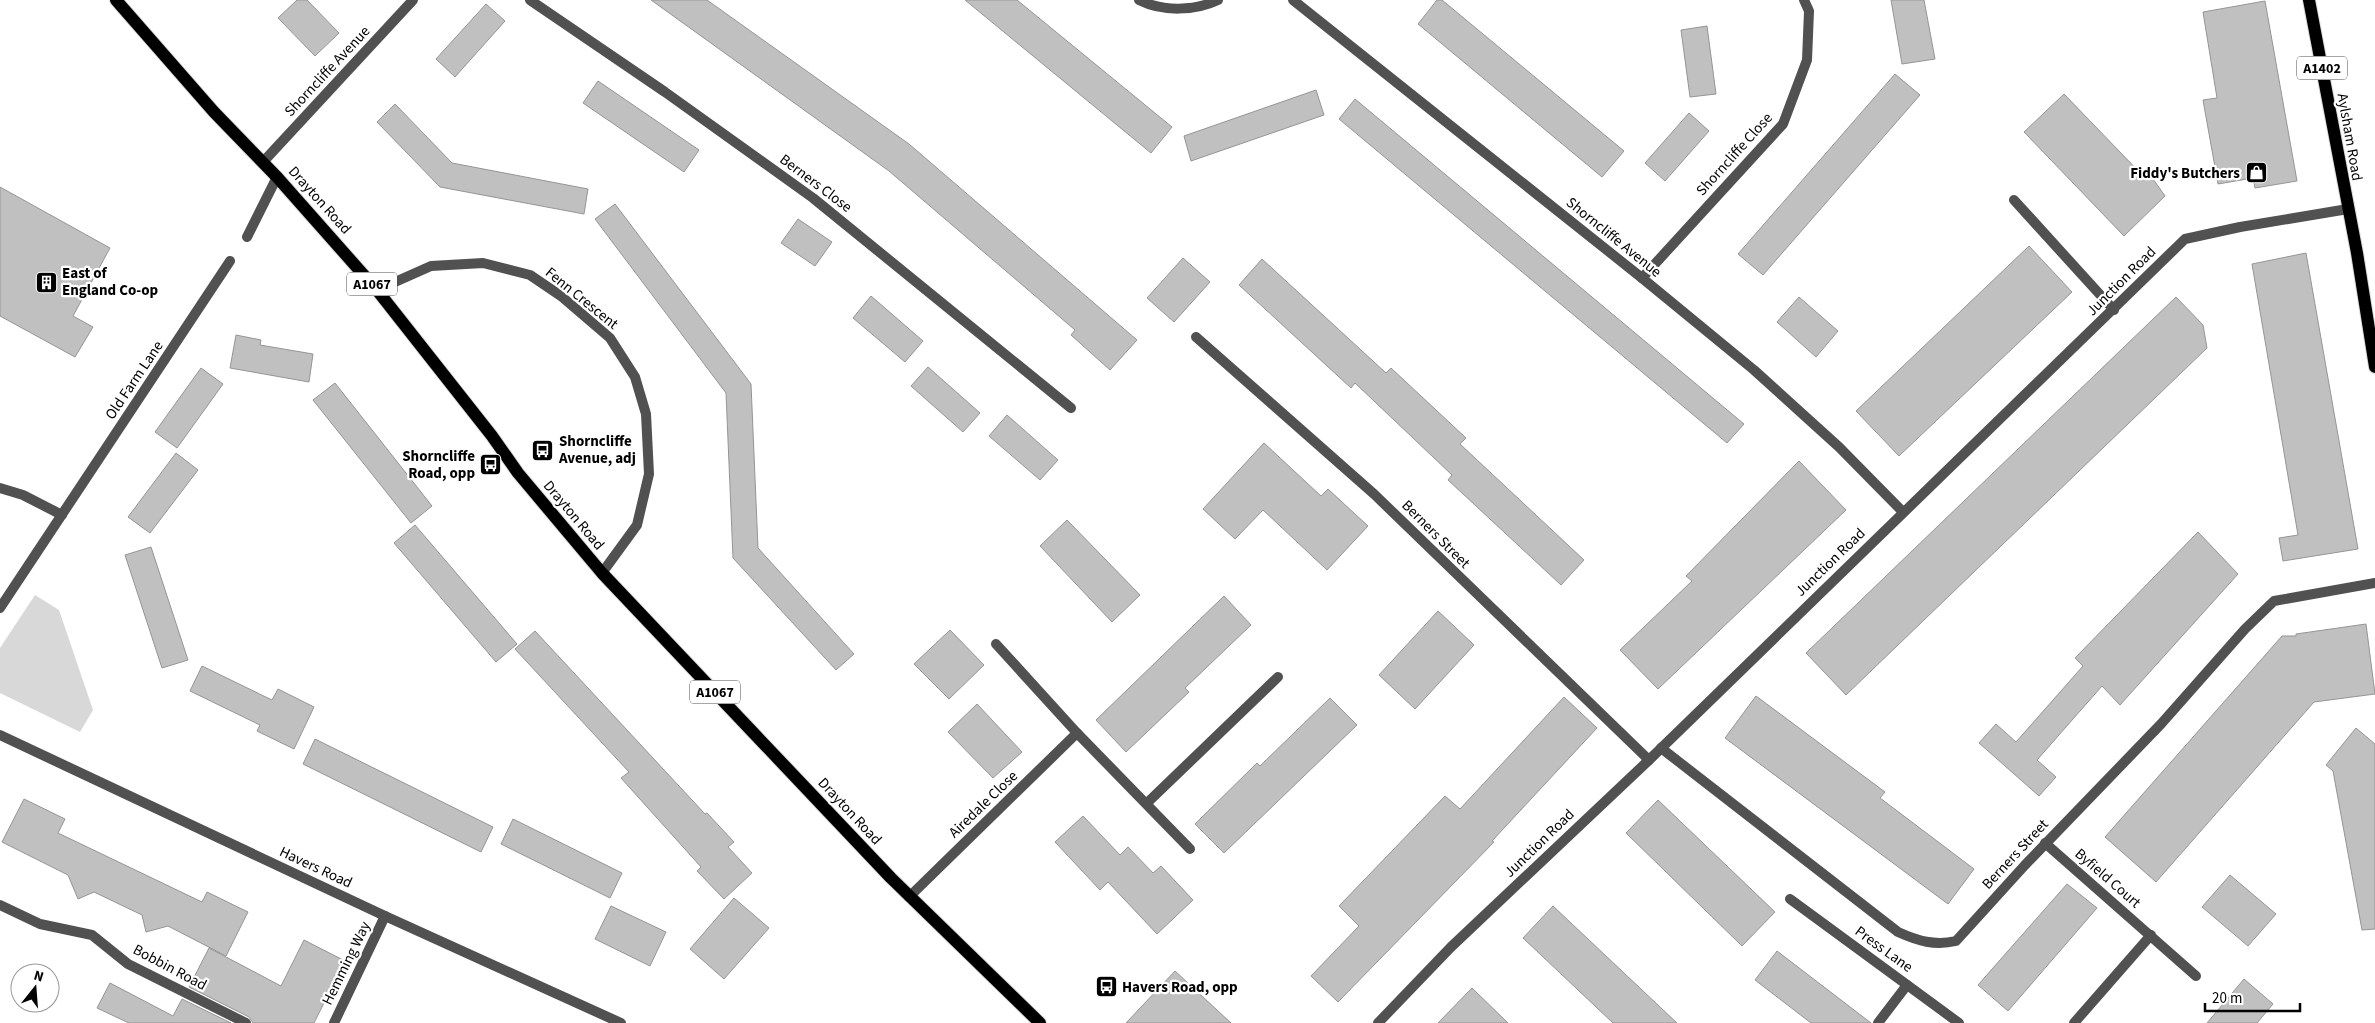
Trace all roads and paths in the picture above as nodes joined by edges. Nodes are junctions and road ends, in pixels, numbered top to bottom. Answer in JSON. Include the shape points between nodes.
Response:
{"nodes":[{"id":1,"x":116,"y":0,"type":"edge"},
{"id":2,"x":413,"y":0,"type":"edge"},
{"id":3,"x":530,"y":0,"type":"edge"},
{"id":4,"x":1140,"y":0,"type":"edge"},
{"id":5,"x":1218,"y":0,"type":"edge"},
{"id":6,"x":1293,"y":0,"type":"edge"},
{"id":7,"x":1804,"y":0,"type":"edge"},
{"id":8,"x":2309,"y":0,"type":"edge"},
{"id":9,"x":263,"y":162,"type":"junction"},
{"id":10,"x":277,"y":177,"type":"junction"},
{"id":11,"x":2014,"y":200,"type":"dead end"},
{"id":12,"x":2348,"y":209,"type":"junction"},
{"id":13,"x":247,"y":237,"type":"dead end"},
{"id":14,"x":230,"y":261,"type":"dead end"},
{"id":15,"x":1642,"y":278,"type":"junction"},
{"id":16,"x":377,"y":290,"type":"junction"},
{"id":17,"x":2114,"y":310,"type":"junction"},
{"id":18,"x":1196,"y":337,"type":"dead end"},
{"id":19,"x":2375,"y":367,"type":"edge"},
{"id":20,"x":1070,"y":408,"type":"dead end"},
{"id":21,"x":0,"y":488,"type":"edge"},
{"id":22,"x":1902,"y":512,"type":"junction"},
{"id":23,"x":62,"y":515,"type":"junction"},
{"id":24,"x":602,"y":573,"type":"junction"},
{"id":25,"x":2375,"y":583,"type":"edge"},
{"id":26,"x":0,"y":608,"type":"edge"},
{"id":27,"x":996,"y":644,"type":"dead end"},
{"id":28,"x":1278,"y":677,"type":"dead end"},
{"id":29,"x":1077,"y":733,"type":"junction"},
{"id":30,"x":0,"y":735,"type":"edge"},
{"id":31,"x":1661,"y":748,"type":"junction"},
{"id":32,"x":1649,"y":760,"type":"junction"},
{"id":33,"x":1147,"y":802,"type":"junction"},
{"id":34,"x":2045,"y":843,"type":"junction"},
{"id":35,"x":1190,"y":849,"type":"dead end"},
{"id":36,"x":909,"y":897,"type":"junction"},
{"id":37,"x":1790,"y":899,"type":"dead end"},
{"id":38,"x":0,"y":905,"type":"edge"},
{"id":39,"x":385,"y":916,"type":"junction"},
{"id":40,"x":2151,"y":935,"type":"junction"},
{"id":41,"x":2196,"y":976,"type":"dead end"},
{"id":42,"x":1907,"y":985,"type":"junction"},
{"id":43,"x":1036,"y":1021,"type":"edge"},
{"id":44,"x":246,"y":1023,"type":"edge"},
{"id":45,"x":334,"y":1023,"type":"edge"},
{"id":46,"x":621,"y":1023,"type":"edge"},
{"id":47,"x":1378,"y":1023,"type":"edge"},
{"id":48,"x":1878,"y":1023,"type":"edge"},
{"id":49,"x":1959,"y":1023,"type":"edge"},
{"id":50,"x":2074,"y":1023,"type":"edge"}],
"edges":[{"from":1,"to":9,"type":"main road","name":"Drayton Road","number":"A1067","via":[[214,112]]},
{"from":2,"to":9,"type":"street","name":"Shorncliffe Avenue"},
{"from":3,"to":20,"type":"street","name":"Berners Close","via":[[813,198]]},
{"from":4,"to":5,"type":"street","via":[[1177,9],[1207,5]]},
{"from":6,"to":15,"type":"street","name":"Shorncliffe Avenue"},
{"from":7,"to":15,"type":"street","name":"Shorncliffe Close","via":[[1808,11],[1807,60],[1783,124]]},
{"from":8,"to":12,"type":"main road","name":"Aylsham Road","number":"A1402"},
{"from":9,"to":10,"type":"main road","name":"Drayton Road","number":"A1067"},
{"from":10,"to":13,"type":"street"},
{"from":10,"to":16,"type":"main road","name":"Drayton Road","number":"A1067"},
{"from":11,"to":17,"type":"street"},
{"from":12,"to":17,"type":"street","name":"Junction Road","via":[[2240,226],[2185,239]]},
{"from":12,"to":19,"type":"main road","name":"Aylsham Road","number":"A1402"},
{"from":14,"to":23,"type":"street","name":"Old Farm Lane"},
{"from":15,"to":22,"type":"street","name":"Shorncliffe Avenue","via":[[1754,370],[1839,447]]},
{"from":16,"to":24,"type":"main road","name":"Drayton Road","number":"A1067","via":[[524,481]]},
{"from":16,"to":24,"type":"street","name":"Fenn Crescent","via":[[431,266],[483,263],[530,275],[561,296],[610,338],[635,377],[646,414],[650,474],[637,525]]},
{"from":17,"to":22,"type":"street","name":"Junction Road"},
{"from":18,"to":32,"type":"street","name":"Berners Street","via":[[1374,494]]},
{"from":21,"to":23,"type":"street"},
{"from":22,"to":31,"type":"street","name":"Junction Road"},
{"from":23,"to":26,"type":"street","name":"Old Farm Lane"},
{"from":24,"to":36,"type":"main road","name":"Drayton Road","number":"A1067"},
{"from":25,"to":34,"type":"street","name":"Berners Street","via":[[2274,601]]},
{"from":27,"to":29,"type":"street"},
{"from":28,"to":33,"type":"street"},
{"from":29,"to":33,"type":"street"},
{"from":29,"to":36,"type":"street","name":"Airedale Close"},
{"from":30,"to":39,"type":"street","name":"Havers Road"},
{"from":31,"to":32,"type":"street","name":"Junction Road"},
{"from":31,"to":34,"type":"street","name":"Berners Street","via":[[1898,932],[1914,940],[1943,944],[1956,941]]},
{"from":32,"to":47,"type":"street","name":"Junction Road","via":[[1451,947]]},
{"from":33,"to":35,"type":"street"},
{"from":34,"to":40,"type":"street","name":"Byfield Court"},
{"from":36,"to":43,"type":"main road","name":"Drayton Road","number":"A1067"},
{"from":37,"to":42,"type":"street","name":"Press Lane"},
{"from":38,"to":44,"type":"street","name":"Bobbin Road","via":[[40,924],[92,935],[128,964]]},
{"from":39,"to":45,"type":"street","name":"Hemming Way"},
{"from":39,"to":46,"type":"street","name":"Havers Road"},
{"from":40,"to":41,"type":"street","name":"Byfield Court"},
{"from":40,"to":50,"type":"street"},
{"from":42,"to":48,"type":"street"},
{"from":42,"to":49,"type":"street","name":"Press Lane"}]}
